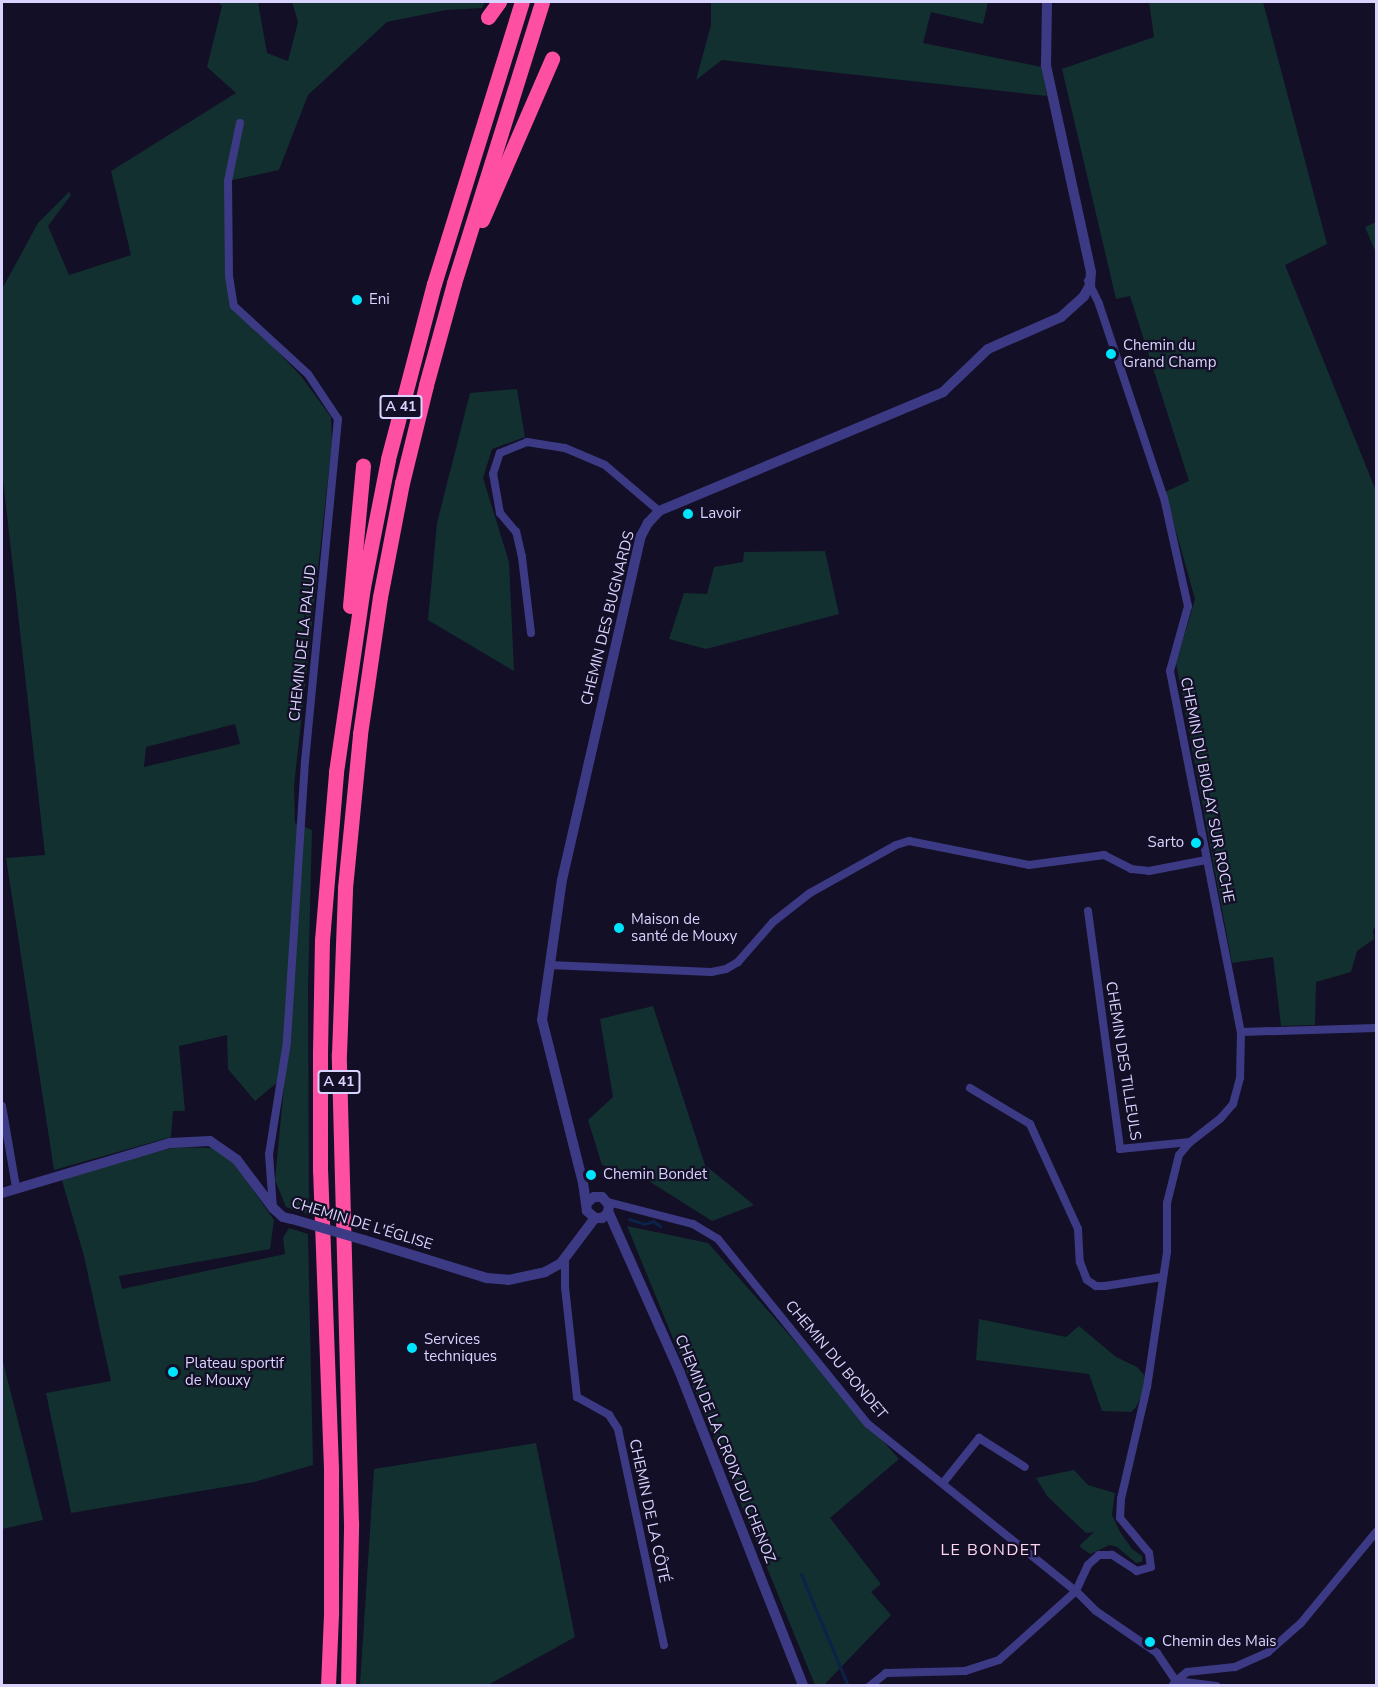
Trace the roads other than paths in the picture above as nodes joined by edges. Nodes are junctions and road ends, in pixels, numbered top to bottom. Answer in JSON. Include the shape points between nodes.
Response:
{"nodes":[{"id":1,"x":499,"y":2,"type":"edge"},
{"id":2,"x":522,"y":2,"type":"edge"},
{"id":3,"x":542,"y":2,"type":"edge"},
{"id":4,"x":1047,"y":2,"type":"edge"},
{"id":5,"x":489,"y":17,"type":"dead end"},
{"id":6,"x":552,"y":59,"type":"dead end"},
{"id":7,"x":240,"y":123,"type":"dead end"},
{"id":8,"x":454,"y":283,"type":"junction"},
{"id":9,"x":1088,"y":285,"type":"junction"},
{"id":10,"x":363,"y":466,"type":"dead end"},
{"id":11,"x":659,"y":511,"type":"junction"},
{"id":12,"x":531,"y":633,"type":"dead end"},
{"id":13,"x":341,"y":726,"type":"junction"},
{"id":14,"x":1206,"y":860,"type":"junction"},
{"id":15,"x":1088,"y":911,"type":"dead end"},
{"id":16,"x":549,"y":965,"type":"junction"},
{"id":17,"x":1377,"y":1028,"type":"edge"},
{"id":18,"x":1241,"y":1032,"type":"junction"},
{"id":19,"x":970,"y":1088,"type":"dead end"},
{"id":20,"x":2,"y":1106,"type":"edge"},
{"id":21,"x":1190,"y":1142,"type":"junction"},
{"id":22,"x":16,"y":1187,"type":"junction"},
{"id":23,"x":2,"y":1193,"type":"edge"},
{"id":24,"x":273,"y":1208,"type":"junction"},
{"id":25,"x":599,"y":1209,"type":"junction"},
{"id":26,"x":565,"y":1259,"type":"junction"},
{"id":27,"x":1162,"y":1276,"type":"junction"},
{"id":28,"x":1025,"y":1467,"type":"dead end"},
{"id":29,"x":943,"y":1483,"type":"junction"},
{"id":30,"x":1377,"y":1532,"type":"edge"},
{"id":31,"x":1076,"y":1591,"type":"junction"},
{"id":32,"x":664,"y":1645,"type":"dead end"},
{"id":33,"x":1174,"y":1683,"type":"edge"},
{"id":34,"x":328,"y":1686,"type":"edge"},
{"id":35,"x":348,"y":1686,"type":"edge"},
{"id":36,"x":803,"y":1686,"type":"edge"},
{"id":37,"x":870,"y":1686,"type":"edge"},
{"id":38,"x":1217,"y":1686,"type":"edge"}],
"edges":[{"from":1,"to":5,"type":"highway"},
{"from":2,"to":13,"type":"highway","number":"A 41","via":[[407,382],[375,520]]},
{"from":3,"to":8,"type":"highway","number":"A 41"},
{"from":4,"to":9,"type":"street","via":[[1046,65],[1090,268]]},
{"from":6,"to":8,"type":"highway"},
{"from":7,"to":24,"type":"street","name":"CHEMIN DE LA PALUD","via":[[228,181],[229,276],[234,306],[308,374],[338,419],[305,761],[287,1042],[269,1154]]},
{"from":8,"to":35,"type":"highway","number":"A 41","via":[[402,483],[380,597],[360,734],[345,888],[339,1113],[351,1523]]},
{"from":9,"to":11,"type":"street","via":[[1061,316],[988,349],[943,392]]},
{"from":9,"to":14,"type":"street","name":"CHEMIN DU BIOLAY SUR ROCHE","via":[[1099,304],[1164,498],[1188,606],[1170,671]]},
{"from":10,"to":13,"type":"highway"},
{"from":11,"to":12,"type":"street","via":[[605,465],[565,448],[527,442],[500,453],[494,474],[500,513],[516,532]]},
{"from":11,"to":16,"type":"street","name":"CHEMIN DES BUGNARDS","via":[[641,536],[562,880]]},
{"from":13,"to":34,"type":"highway","number":"A 41","via":[[327,874],[321,997],[320,1171],[332,1527]]},
{"from":14,"to":16,"type":"street","via":[[1149,871],[1131,869],[1104,855],[1029,865],[909,842],[896,845],[810,893],[772,922],[738,962],[726,969],[711,972]]},
{"from":14,"to":18,"type":"street","name":"CHEMIN DU BIOLAY SUR ROCHE"},
{"from":15,"to":21,"type":"street","name":"CHEMIN DES TILLEULS","via":[[1120,1149]]},
{"from":16,"to":25,"type":"street","name":"CHEMIN DES BUGNARDS","via":[[542,1020],[583,1184]]},
{"from":17,"to":18,"type":"street"},
{"from":18,"to":21,"type":"street","name":"CHEMIN DU BIOLAY SUR ROCHE","via":[[1240,1078],[1233,1104]]},
{"from":19,"to":27,"type":"street","via":[[1030,1124],[1078,1229],[1080,1262],[1087,1280],[1105,1286]]},
{"from":20,"to":22,"type":"street"},
{"from":21,"to":27,"type":"street","via":[[1179,1155],[1170,1185]]},
{"from":22,"to":23,"type":"street","name":"CHEMIN DE L'ÉGLISE"},
{"from":22,"to":24,"type":"street","name":"CHEMIN DE L'ÉGLISE","via":[[170,1143],[210,1141],[237,1160]]},
{"from":24,"to":26,"type":"street","name":"CHEMIN DE L'ÉGLISE","bridge":true,"via":[[292,1220],[487,1278],[528,1277]]},
{"from":25,"to":26,"type":"street","name":"CHEMIN DE L'ÉGLISE"},
{"from":25,"to":29,"type":"street","name":"CHEMIN DU BONDET","via":[[628,1209],[693,1224],[718,1239],[868,1424]]},
{"from":25,"to":36,"type":"street","name":"CHEMIN DE LA CROIX DU CHENOZ","via":[[616,1226],[680,1373]]},
{"from":26,"to":32,"type":"street","name":"CHEMIN DE LA CÔTÉ","via":[[577,1397],[609,1415],[618,1429]]},
{"from":27,"to":31,"type":"street","via":[[1147,1387],[1120,1518],[1149,1553],[1151,1567],[1137,1571],[1112,1555],[1099,1556],[1088,1565]]},
{"from":28,"to":29,"type":"street","via":[[979,1438]]},
{"from":29,"to":31,"type":"street","name":"CHEMIN DU BONDET"},
{"from":30,"to":33,"type":"street","via":[[1300,1623],[1268,1652],[1235,1666],[1187,1672]]},
{"from":31,"to":33,"type":"street","name":"CHEMIN DU BONDET","via":[[1096,1611],[1157,1653]]},
{"from":31,"to":37,"type":"street","via":[[999,1660],[965,1671],[886,1673]]},
{"from":33,"to":38,"type":"street"}]}
